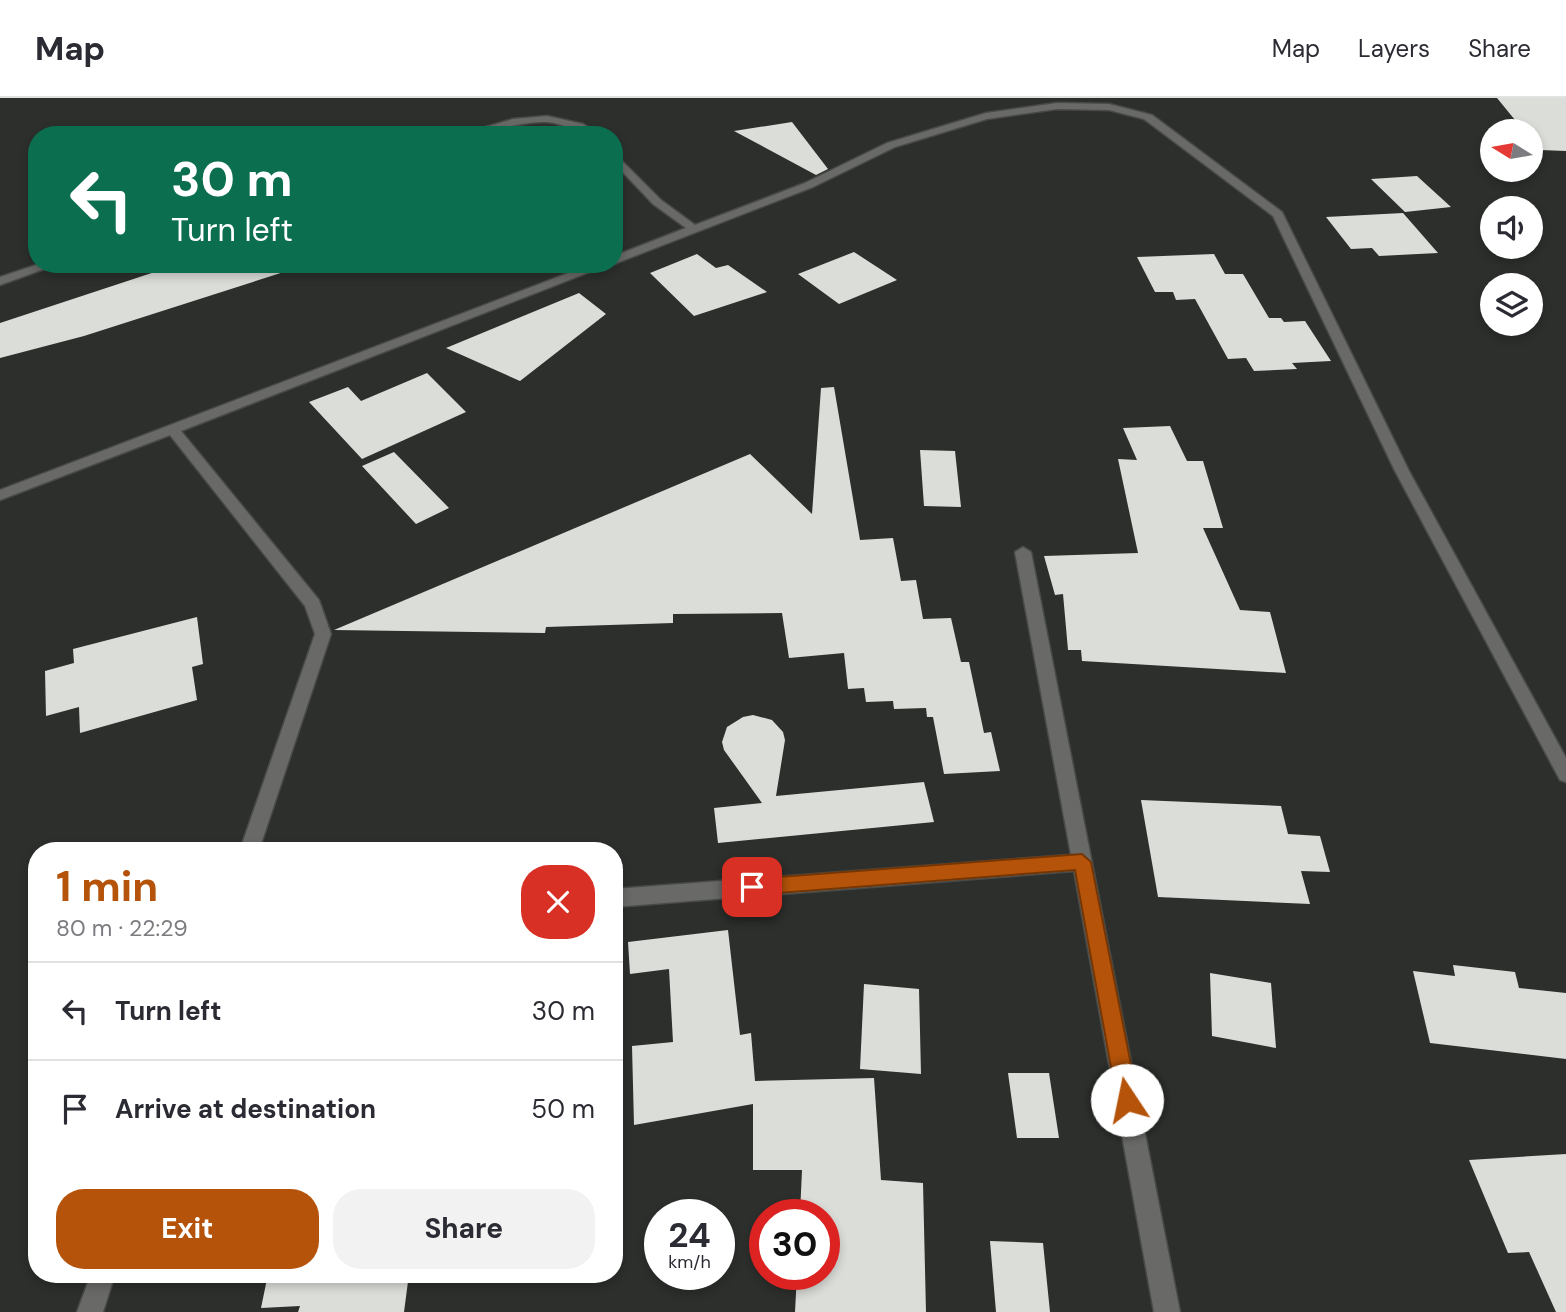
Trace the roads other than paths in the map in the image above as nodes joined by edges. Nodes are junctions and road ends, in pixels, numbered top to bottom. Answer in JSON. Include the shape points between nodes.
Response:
{"nodes":[{"id":1,"x":500,"y":126,"type":"edge"},
{"id":2,"x":576,"y":126,"type":"edge"},
{"id":3,"x":623,"y":166,"type":"edge"},
{"id":4,"x":694,"y":229,"type":"junction"},
{"id":5,"x":623,"y":257,"type":"edge"},
{"id":6,"x":28,"y":272,"type":"edge"},
{"id":7,"x":580,"y":273,"type":"edge"},
{"id":8,"x":0,"y":281,"type":"edge"},
{"id":9,"x":172,"y":429,"type":"junction"},
{"id":10,"x":0,"y":495,"type":"edge"},
{"id":11,"x":1023,"y":552,"type":"dead end"},
{"id":12,"x":1566,"y":775,"type":"edge"},
{"id":13,"x":252,"y":842,"type":"edge"},
{"id":14,"x":1082,"y":862,"type":"junction"},
{"id":15,"x":623,"y":897,"type":"edge"},
{"id":16,"x":100,"y":1283,"type":"edge"},
{"id":17,"x":90,"y":1312,"type":"edge"},
{"id":18,"x":1167,"y":1312,"type":"edge"}],
"edges":[{"from":1,"to":2,"type":"street","via":[[532,118]]},
{"from":3,"to":4,"type":"street","via":[[657,202]]},
{"from":4,"to":5,"type":"street"},
{"from":4,"to":12,"type":"street","via":[[809,185],[891,145],[986,116],[1058,106],[1109,107],[1148,117],[1278,214],[1402,471]]},
{"from":6,"to":8,"type":"street"},
{"from":7,"to":9,"type":"street"},
{"from":9,"to":10,"type":"street"},
{"from":9,"to":13,"type":"street","via":[[313,604],[323,634]]},
{"from":11,"to":14,"type":"street"},
{"from":14,"to":15,"type":"street"},
{"from":14,"to":18,"type":"street"},
{"from":16,"to":17,"type":"street"}]}
